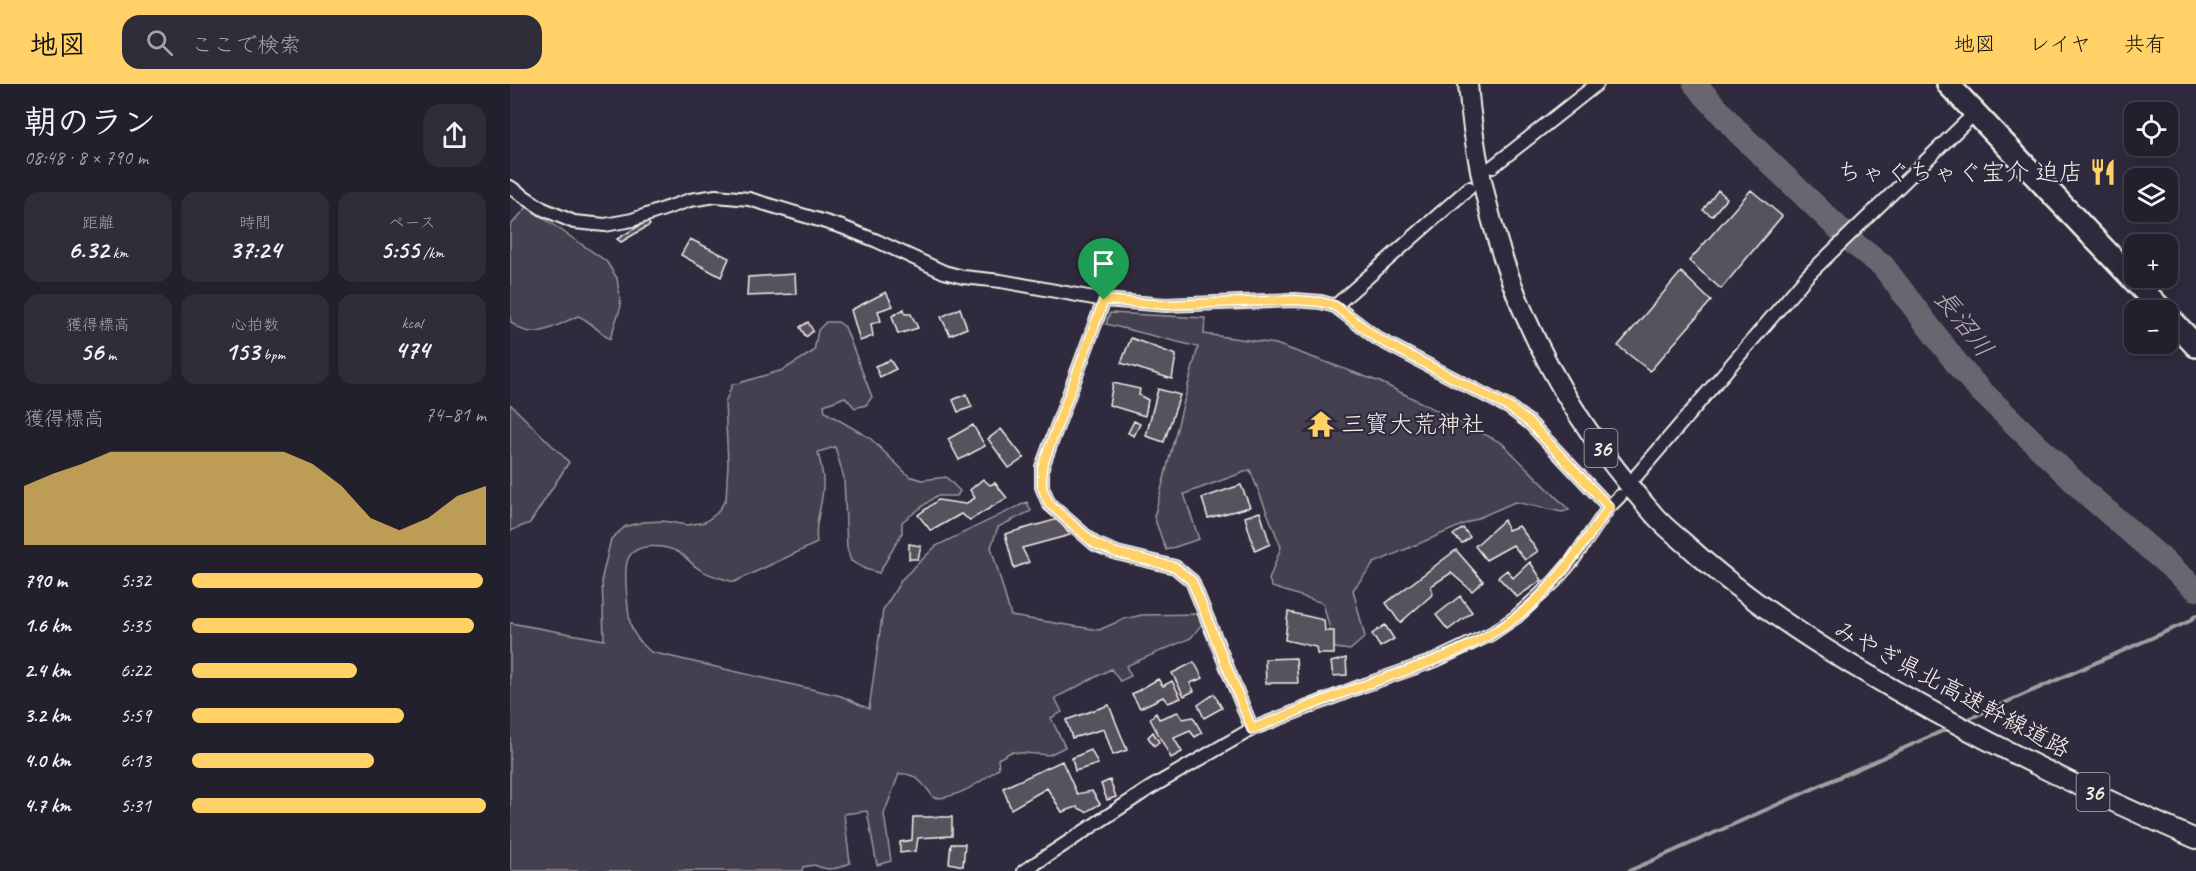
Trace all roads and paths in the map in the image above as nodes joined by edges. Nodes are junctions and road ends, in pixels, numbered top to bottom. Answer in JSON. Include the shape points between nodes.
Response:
{"nodes":[{"id":1,"x":1468,"y":84,"type":"edge"},
{"id":2,"x":1597,"y":84,"type":"edge"},
{"id":3,"x":1948,"y":84,"type":"edge"},
{"id":4,"x":1975,"y":113,"type":"junction"},
{"id":5,"x":1492,"y":167,"type":"dead end"},
{"id":6,"x":510,"y":187,"type":"edge"},
{"id":7,"x":1469,"y":188,"type":"dead end"},
{"id":8,"x":1104,"y":300,"type":"junction"},
{"id":9,"x":2153,"y":300,"type":"edge"},
{"id":10,"x":1335,"y":306,"type":"junction"},
{"id":11,"x":2178,"y":327,"type":"edge"},
{"id":12,"x":2196,"y":346,"type":"edge"},
{"id":13,"x":1637,"y":475,"type":"dead end"},
{"id":14,"x":1620,"y":496,"type":"dead end"},
{"id":15,"x":1609,"y":507,"type":"junction"},
{"id":16,"x":1252,"y":729,"type":"junction"},
{"id":17,"x":2196,"y":839,"type":"edge"},
{"id":18,"x":1024,"y":871,"type":"edge"}],
"edges":[{"from":1,"to":17,"type":"main road","name":"みやぎ県北高速幹線道路","number":"36","via":[[1475,149],[1489,211],[1525,320],[1577,415],[1658,519],[1752,601],[1821,647],[1991,742]]},
{"from":2,"to":5,"type":"street"},
{"from":3,"to":4,"type":"highway"},
{"from":4,"to":9,"type":"highway"},
{"from":4,"to":13,"type":"street","via":[[1801,282]]},
{"from":6,"to":8,"type":"street","via":[[543,209],[574,222],[605,225],[690,200],[716,196],[749,199],[877,240],[944,272]]},
{"from":7,"to":10,"type":"street"},
{"from":8,"to":10,"type":"street","via":[[1166,305],[1295,300]]},
{"from":8,"to":16,"type":"street","via":[[1042,467],[1042,487],[1049,504],[1095,544],[1175,567],[1192,581]]},
{"from":10,"to":15,"type":"street","via":[[1378,339],[1517,413]]},
{"from":11,"to":12,"type":"highway"},
{"from":14,"to":15,"type":"street"},
{"from":15,"to":16,"type":"street","via":[[1554,582],[1491,634],[1436,660]]},
{"from":16,"to":18,"type":"street","via":[[1150,788]]}]}
